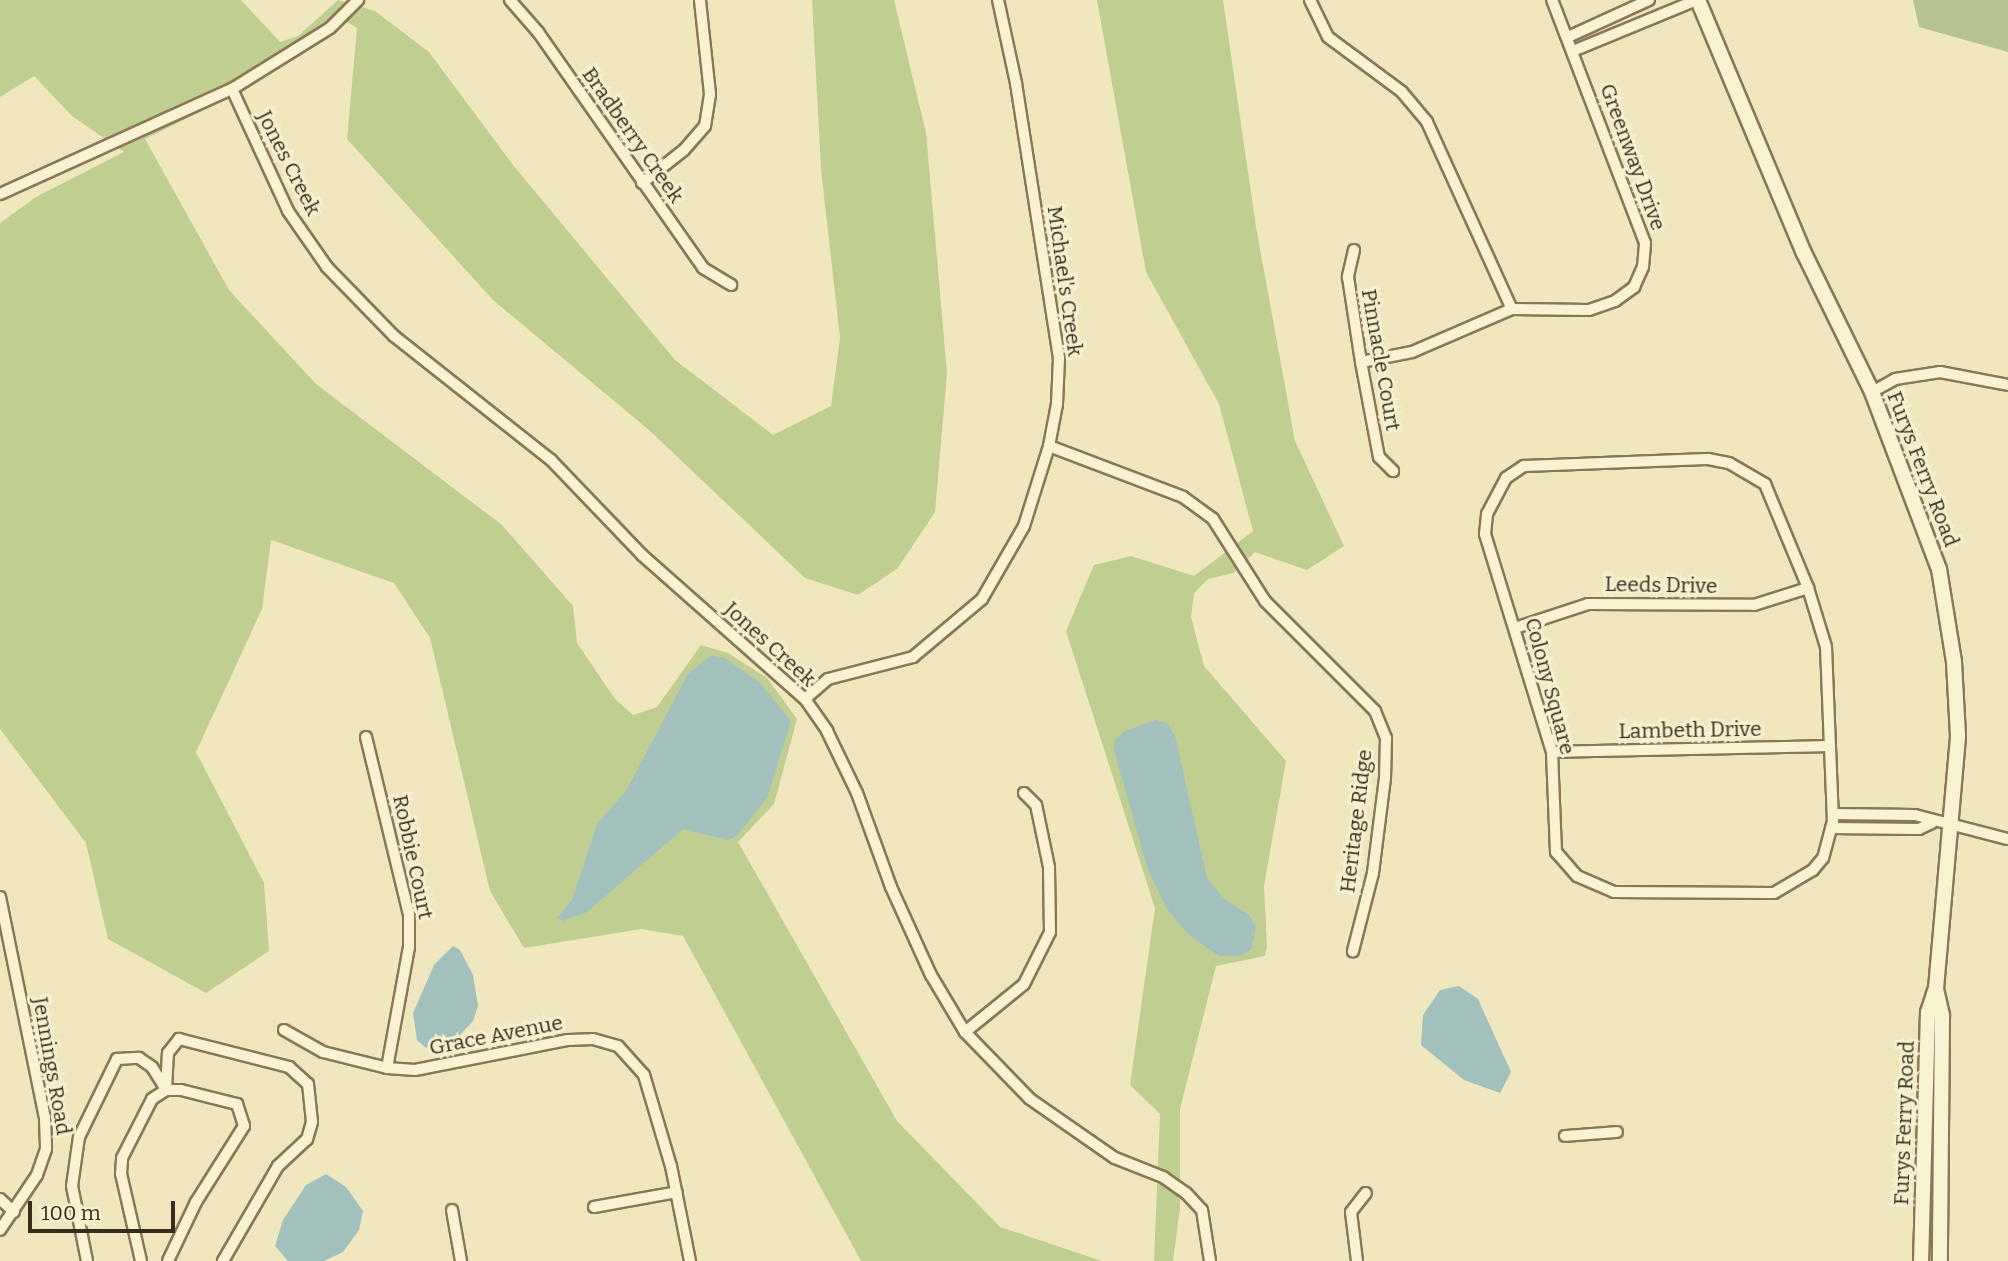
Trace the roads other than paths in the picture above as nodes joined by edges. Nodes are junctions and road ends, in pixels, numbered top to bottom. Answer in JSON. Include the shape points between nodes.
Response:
{"nodes":[{"id":1,"x":358,"y":0,"type":"edge"},
{"id":2,"x":510,"y":0,"type":"edge"},
{"id":3,"x":700,"y":0,"type":"edge"},
{"id":4,"x":998,"y":0,"type":"edge"},
{"id":5,"x":1310,"y":0,"type":"edge"},
{"id":6,"x":1552,"y":0,"type":"edge"},
{"id":7,"x":1649,"y":0,"type":"edge"},
{"id":8,"x":1698,"y":0,"type":"edge"},
{"id":9,"x":1568,"y":37,"type":"junction"},
{"id":10,"x":1573,"y":51,"type":"junction"},
{"id":11,"x":232,"y":89,"type":"junction"},
{"id":12,"x":642,"y":183,"type":"junction"},
{"id":13,"x":0,"y":194,"type":"edge"},
{"id":14,"x":1354,"y":250,"type":"dead end"},
{"id":15,"x":731,"y":285,"type":"dead end"},
{"id":16,"x":1512,"y":309,"type":"junction"},
{"id":17,"x":1361,"y":362,"type":"junction"},
{"id":18,"x":2008,"y":385,"type":"edge"},
{"id":19,"x":1872,"y":392,"type":"junction"},
{"id":20,"x":1049,"y":446,"type":"junction"},
{"id":21,"x":1393,"y":471,"type":"dead end"},
{"id":22,"x":1808,"y":588,"type":"junction"},
{"id":23,"x":1516,"y":628,"type":"junction"},
{"id":24,"x":805,"y":699,"type":"junction"},
{"id":25,"x":366,"y":737,"type":"dead end"},
{"id":26,"x":1828,"y":746,"type":"junction"},
{"id":27,"x":1552,"y":752,"type":"junction"},
{"id":28,"x":1024,"y":793,"type":"dead end"},
{"id":29,"x":1833,"y":814,"type":"junction"},
{"id":30,"x":1932,"y":823,"type":"junction"},
{"id":31,"x":1950,"y":825,"type":"junction"},
{"id":32,"x":1831,"y":828,"type":"junction"},
{"id":33,"x":2008,"y":839,"type":"edge"},
{"id":34,"x":0,"y":897,"type":"edge"},
{"id":35,"x":1353,"y":951,"type":"dead end"},
{"id":36,"x":1936,"y":988,"type":"junction"},
{"id":37,"x":284,"y":1030,"type":"dead end"},
{"id":38,"x":965,"y":1032,"type":"junction"},
{"id":39,"x":387,"y":1068,"type":"junction"},
{"id":40,"x":166,"y":1090,"type":"junction"},
{"id":41,"x":1617,"y":1132,"type":"dead end"},
{"id":42,"x":1565,"y":1136,"type":"dead end"},
{"id":43,"x":677,"y":1192,"type":"junction"},
{"id":44,"x":1366,"y":1194,"type":"dead end"},
{"id":45,"x":0,"y":1199,"type":"edge"},
{"id":46,"x":594,"y":1207,"type":"dead end"},
{"id":47,"x":452,"y":1210,"type":"dead end"},
{"id":48,"x":14,"y":1212,"type":"junction"},
{"id":49,"x":0,"y":1230,"type":"edge"},
{"id":50,"x":87,"y":1261,"type":"edge"},
{"id":51,"x":141,"y":1261,"type":"edge"},
{"id":52,"x":168,"y":1261,"type":"edge"},
{"id":53,"x":223,"y":1261,"type":"edge"},
{"id":54,"x":461,"y":1261,"type":"edge"},
{"id":55,"x":691,"y":1261,"type":"edge"},
{"id":56,"x":1210,"y":1261,"type":"edge"},
{"id":57,"x":1357,"y":1261,"type":"edge"},
{"id":58,"x":1921,"y":1261,"type":"edge"},
{"id":59,"x":1940,"y":1261,"type":"edge"}],
"edges":[{"from":1,"to":11,"type":"street","via":[[330,28]]},
{"from":2,"to":12,"type":"street","name":"Bradberry Creek","via":[[538,32]]},
{"from":3,"to":12,"type":"street","via":[[710,94],[705,126],[684,150]]},
{"from":4,"to":20,"type":"street","name":"Michael's Creek","via":[[1016,83],[1059,358]]},
{"from":5,"to":16,"type":"street","via":[[1328,37],[1402,92],[1427,122]]},
{"from":6,"to":9,"type":"street","name":"Greenway Drive"},
{"from":7,"to":9,"type":"street"},
{"from":8,"to":10,"type":"street"},
{"from":8,"to":19,"type":"main road","name":"Furys Ferry Road","via":[[1804,253]]},
{"from":9,"to":10,"type":"street","name":"Greenway Drive"},
{"from":10,"to":16,"type":"street","name":"Greenway Drive","via":[[1641,231],[1643,267],[1634,287],[1615,301],[1589,310]]},
{"from":11,"to":13,"type":"street"},
{"from":11,"to":24,"type":"street","name":"Jones Creek","via":[[288,211],[327,267],[394,336],[551,460],[642,555]]},
{"from":12,"to":15,"type":"street","name":"Bradberry Creek","via":[[702,268]]},
{"from":14,"to":17,"type":"street","name":"Pinnacle Court","via":[[1348,277]]},
{"from":16,"to":17,"type":"street","name":"Greenway Drive","via":[[1412,352]]},
{"from":17,"to":21,"type":"street","name":"Pinnacle Court","via":[[1379,457]]},
{"from":18,"to":19,"type":"street","via":[[1940,372],[1895,379]]},
{"from":19,"to":31,"type":"main road","name":"Furys Ferry Road","via":[[1938,569],[1954,662],[1957,712]]},
{"from":20,"to":24,"type":"street","name":"Michael's Creek","via":[[1024,526],[982,599],[913,657],[828,679]]},
{"from":20,"to":35,"type":"street","name":"Heritage Ridge","via":[[1184,497],[1213,519],[1265,601],[1376,711],[1386,738],[1385,778],[1373,873]]},
{"from":22,"to":23,"type":"street","name":"Leeds Drive","via":[[1754,605],[1588,604]]},
{"from":22,"to":23,"type":"street","name":"Colony Square","via":[[1765,484],[1729,463],[1545,463],[1524,466],[1506,478],[1487,514],[1485,534]]},
{"from":22,"to":26,"type":"street","name":"Colony Square","via":[[1826,647]]},
{"from":23,"to":27,"type":"street","name":"Colony Square"},
{"from":24,"to":38,"type":"street","name":"Jones Creek","via":[[827,731],[857,793],[891,887],[931,975]]},
{"from":25,"to":39,"type":"street","name":"Robbie Court","via":[[409,915],[409,947]]},
{"from":26,"to":27,"type":"street","name":"Lambeth Drive"},
{"from":26,"to":29,"type":"street","name":"Colony Square"},
{"from":27,"to":32,"type":"street","name":"Colony Square","via":[[1556,852],[1577,876],[1614,892],[1774,893],[1813,870],[1823,858]]},
{"from":28,"to":38,"type":"street","via":[[1036,805],[1049,867],[1050,932],[1024,984]]},
{"from":29,"to":30,"type":"street","via":[[1915,815]]},
{"from":29,"to":32,"type":"street","name":"Colony Square"},
{"from":30,"to":31,"type":"street"},
{"from":30,"to":32,"type":"street","via":[[1919,830]]},
{"from":31,"to":33,"type":"street"},
{"from":31,"to":36,"type":"main road","name":"Furys Ferry Road"},
{"from":34,"to":48,"type":"street","name":"Jennings Road","via":[[45,1118],[47,1149]]},
{"from":36,"to":58,"type":"main road","name":"Furys Ferry Road","via":[[1928,1012]]},
{"from":36,"to":59,"type":"main road","name":"Furys Ferry Road","via":[[1942,1016]]},
{"from":37,"to":39,"type":"street","name":"Grace Avenue","via":[[323,1052]]},
{"from":38,"to":56,"type":"street","name":"Jones Creek","via":[[1030,1099],[1115,1158],[1163,1177],[1186,1193],[1202,1210]]},
{"from":39,"to":43,"type":"street","name":"Grace Avenue","via":[[452,1066],[568,1040],[593,1039],[618,1046],[644,1075]]},
{"from":40,"to":50,"type":"street","via":[[152,1067],[139,1058],[117,1059],[79,1138],[72,1186]]},
{"from":40,"to":51,"type":"street","via":[[152,1099],[122,1158],[121,1174]]},
{"from":40,"to":52,"type":"street","via":[[237,1104],[244,1126],[196,1202]]},
{"from":40,"to":53,"type":"street","via":[[168,1054],[179,1040],[289,1067],[308,1084],[312,1122],[307,1139],[278,1166]]},
{"from":41,"to":42,"type":"street"},
{"from":43,"to":46,"type":"street"},
{"from":43,"to":55,"type":"street","name":"Grace Avenue"},
{"from":44,"to":57,"type":"street","via":[[1351,1212]]},
{"from":45,"to":48,"type":"street"},
{"from":47,"to":54,"type":"street"},
{"from":48,"to":49,"type":"street","name":"Jennings Road"}]}
